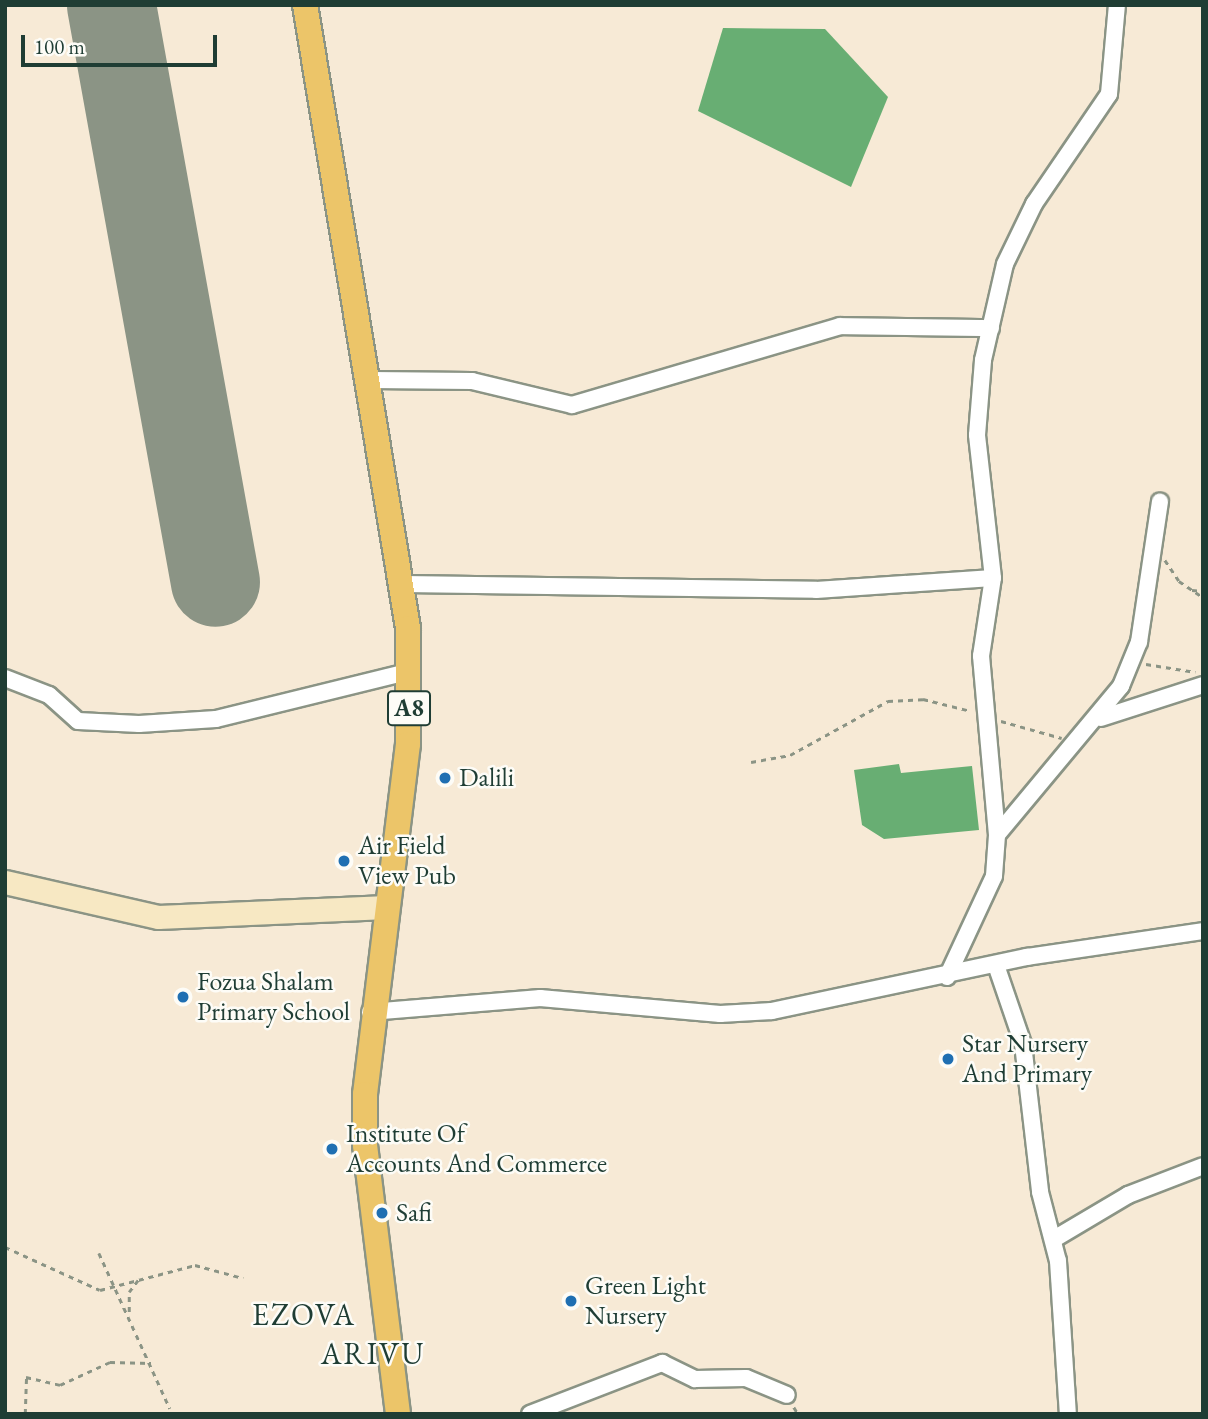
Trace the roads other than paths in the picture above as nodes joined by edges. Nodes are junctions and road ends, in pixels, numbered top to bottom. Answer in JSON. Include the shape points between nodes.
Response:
{"nodes":[{"id":1,"x":305,"y":5,"type":"edge"},
{"id":2,"x":1117,"y":5,"type":"edge"},
{"id":3,"x":991,"y":328,"type":"junction"},
{"id":4,"x":371,"y":380,"type":"junction"},
{"id":5,"x":1160,"y":502,"type":"dead end"},
{"id":6,"x":993,"y":578,"type":"junction"},
{"id":7,"x":404,"y":584,"type":"junction"},
{"id":8,"x":411,"y":670,"type":"junction"},
{"id":9,"x":5,"y":678,"type":"edge"},
{"id":10,"x":1203,"y":685,"type":"edge"},
{"id":11,"x":1099,"y":719,"type":"junction"},
{"id":12,"x":997,"y":835,"type":"junction"},
{"id":13,"x":5,"y":882,"type":"edge"},
{"id":14,"x":387,"y":907,"type":"junction"},
{"id":15,"x":1203,"y":931,"type":"edge"},
{"id":16,"x":996,"y":965,"type":"junction"},
{"id":17,"x":947,"y":978,"type":"junction"},
{"id":18,"x":370,"y":1012,"type":"junction"},
{"id":19,"x":1203,"y":1166,"type":"edge"},
{"id":20,"x":1054,"y":1239,"type":"junction"},
{"id":21,"x":787,"y":1395,"type":"dead end"},
{"id":22,"x":398,"y":1414,"type":"edge"},
{"id":23,"x":530,"y":1414,"type":"edge"},
{"id":24,"x":1068,"y":1414,"type":"edge"}],
"edges":[{"from":1,"to":4,"type":"main road","number":"A8"},
{"from":2,"to":3,"type":"street","via":[[1109,94],[1034,204],[1005,264]]},
{"from":3,"to":4,"type":"street","via":[[840,326],[572,405],[472,381]]},
{"from":3,"to":6,"type":"street","via":[[978,390],[977,435]]},
{"from":4,"to":7,"type":"main road","number":"A8"},
{"from":5,"to":11,"type":"street","via":[[1133,660]]},
{"from":6,"to":7,"type":"street","via":[[816,590]]},
{"from":6,"to":12,"type":"street","via":[[981,656]]},
{"from":7,"to":8,"type":"main road","number":"A8"},
{"from":8,"to":9,"type":"street","via":[[216,719],[139,724],[78,721],[48,695]]},
{"from":8,"to":14,"type":"main road","number":"A8"},
{"from":10,"to":11,"type":"street"},
{"from":11,"to":12,"type":"street"},
{"from":12,"to":17,"type":"street","via":[[984,905]]},
{"from":13,"to":14,"type":"street","via":[[158,917]]},
{"from":14,"to":18,"type":"main road","number":"A8"},
{"from":15,"to":16,"type":"street"},
{"from":16,"to":17,"type":"street"},
{"from":16,"to":20,"type":"street","via":[[1023,1044],[1040,1192]]},
{"from":17,"to":18,"type":"street","via":[[744,1014],[540,998]]},
{"from":18,"to":22,"type":"main road","number":"A8","via":[[365,1145]]},
{"from":19,"to":20,"type":"street","via":[[1128,1195]]},
{"from":20,"to":24,"type":"street"},
{"from":21,"to":23,"type":"street","via":[[746,1378],[695,1379],[662,1363]]}]}
